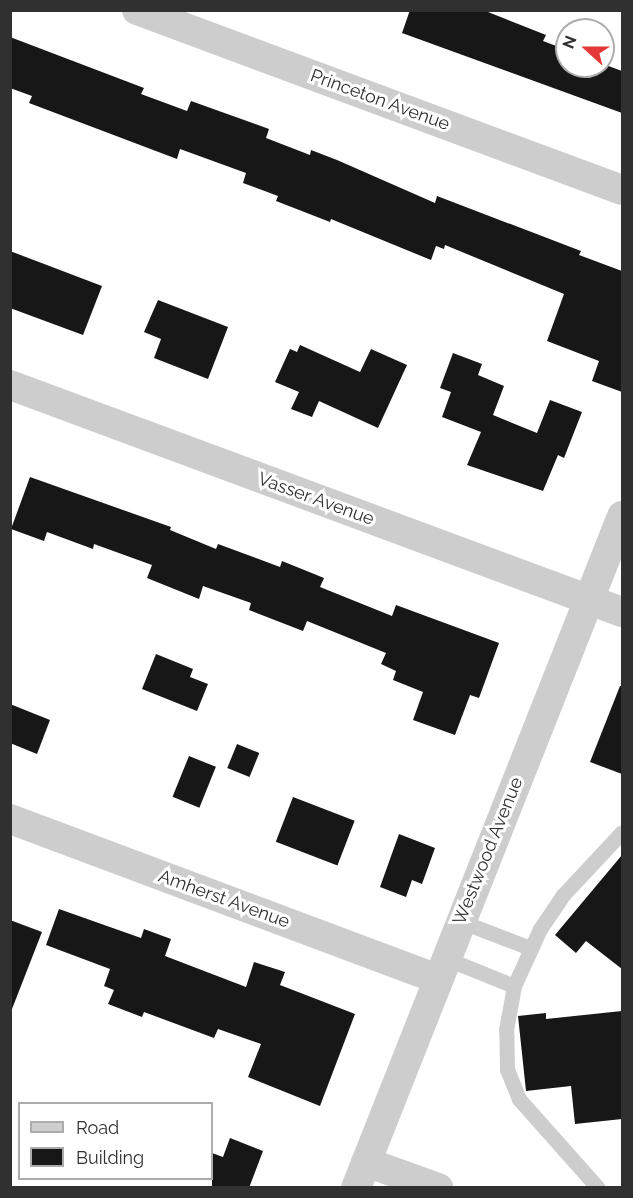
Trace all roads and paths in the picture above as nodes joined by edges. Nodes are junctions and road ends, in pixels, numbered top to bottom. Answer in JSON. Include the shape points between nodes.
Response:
{"nodes":[{"id":1,"x":137,"y":10,"type":"edge"},
{"id":2,"x":622,"y":190,"type":"edge"},
{"id":3,"x":10,"y":385,"type":"edge"},
{"id":4,"x":622,"y":516,"type":"edge"},
{"id":5,"x":589,"y":600,"type":"junction"},
{"id":6,"x":622,"y":612,"type":"edge"},
{"id":7,"x":10,"y":819,"type":"edge"},
{"id":8,"x":622,"y":832,"type":"edge"},
{"id":9,"x":460,"y":921,"type":"junction"},
{"id":10,"x":530,"y":948,"type":"junction"},
{"id":11,"x":441,"y":968,"type":"junction"},
{"id":12,"x":514,"y":986,"type":"junction"},
{"id":13,"x":361,"y":1175,"type":"edge"},
{"id":14,"x":438,"y":1188,"type":"edge"},
{"id":15,"x":598,"y":1188,"type":"edge"}],
"edges":[{"from":1,"to":2,"type":"street","name":"Princeton Avenue"},
{"from":3,"to":5,"type":"street","name":"Vasser Avenue"},
{"from":4,"to":5,"type":"street","name":"Westwood Avenue"},
{"from":5,"to":6,"type":"street","name":"Vasser Avenue"},
{"from":5,"to":9,"type":"street","name":"Westwood Avenue"},
{"from":7,"to":11,"type":"street","name":"Amherst Avenue"},
{"from":8,"to":10,"type":"lane","via":[[563,895]]},
{"from":9,"to":10,"type":"lane"},
{"from":9,"to":11,"type":"street","name":"Westwood Avenue"},
{"from":10,"to":12,"type":"lane"},
{"from":11,"to":12,"type":"lane"},
{"from":11,"to":13,"type":"street","name":"Westwood Avenue"},
{"from":12,"to":15,"type":"lane","via":[[506,1030],[512,1084],[527,1111]]},
{"from":13,"to":14,"type":"street"}]}
